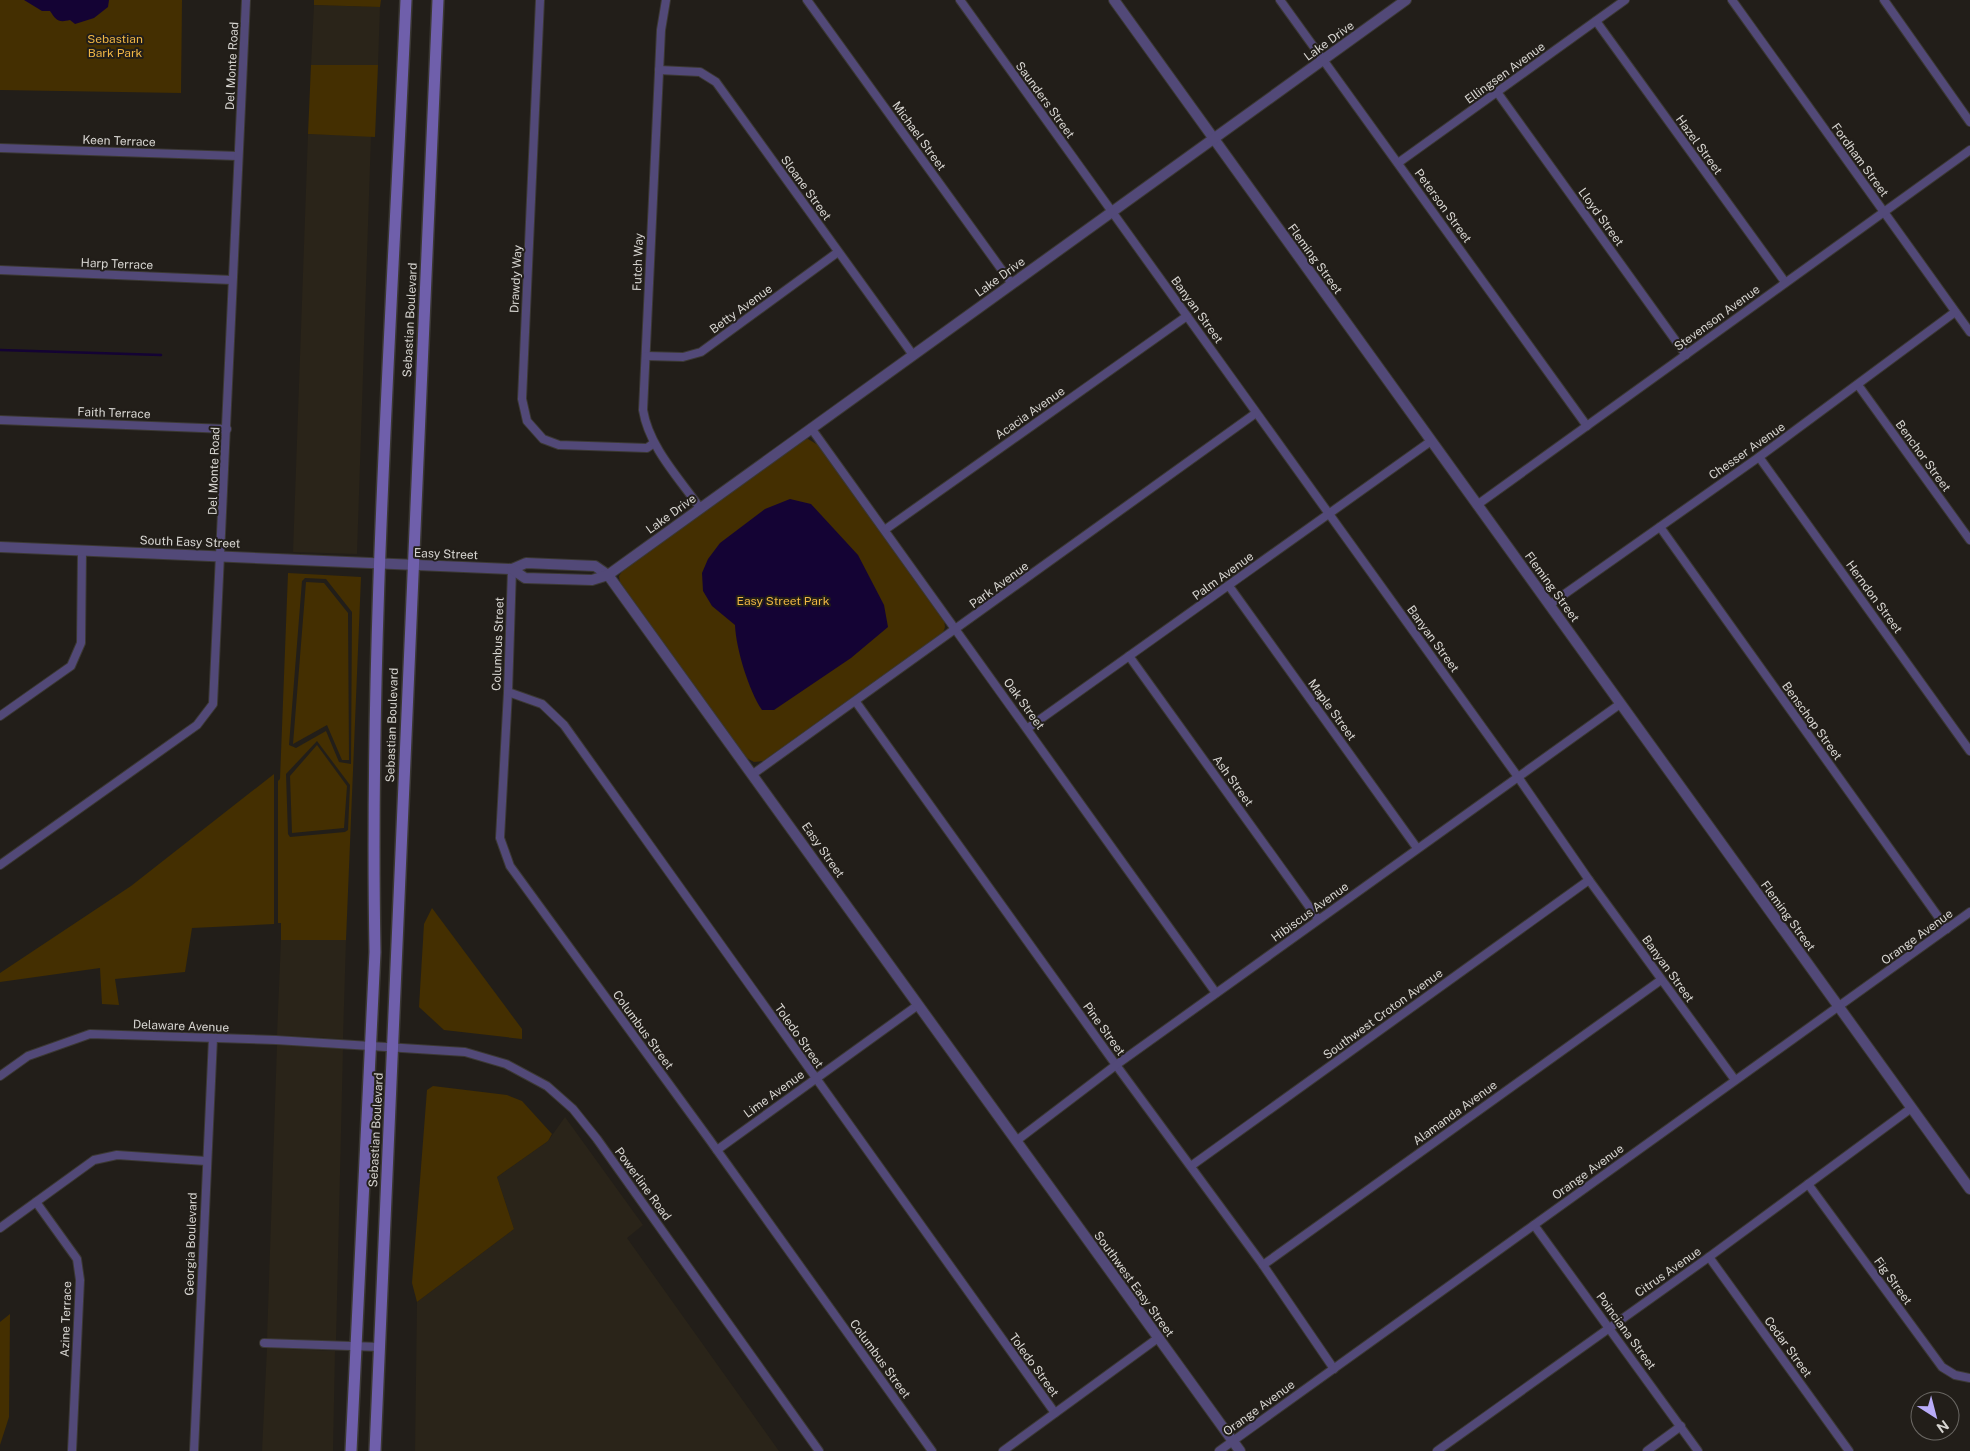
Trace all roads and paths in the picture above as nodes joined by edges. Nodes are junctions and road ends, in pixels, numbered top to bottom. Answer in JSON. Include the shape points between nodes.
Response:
{"nodes":[{"id":1,"x":246,"y":0,"type":"edge"},
{"id":2,"x":406,"y":0,"type":"edge"},
{"id":3,"x":438,"y":0,"type":"edge"},
{"id":4,"x":540,"y":0,"type":"edge"},
{"id":5,"x":666,"y":0,"type":"edge"},
{"id":6,"x":807,"y":0,"type":"edge"},
{"id":7,"x":960,"y":0,"type":"edge"},
{"id":8,"x":1114,"y":0,"type":"edge"},
{"id":9,"x":1280,"y":0,"type":"edge"},
{"id":10,"x":1406,"y":0,"type":"edge"},
{"id":11,"x":1625,"y":0,"type":"edge"},
{"id":12,"x":1732,"y":0,"type":"edge"},
{"id":13,"x":1884,"y":0,"type":"edge"},
{"id":14,"x":1596,"y":21,"type":"junction"},
{"id":15,"x":1323,"y":60,"type":"junction"},
{"id":16,"x":659,"y":70,"type":"junction"},
{"id":17,"x":1497,"y":92,"type":"junction"},
{"id":18,"x":1970,"y":122,"type":"edge"},
{"id":19,"x":1213,"y":139,"type":"junction"},
{"id":20,"x":0,"y":148,"type":"edge"},
{"id":21,"x":1970,"y":150,"type":"edge"},
{"id":22,"x":238,"y":156,"type":"junction"},
{"id":23,"x":1398,"y":163,"type":"junction"},
{"id":24,"x":1112,"y":212,"type":"junction"},
{"id":25,"x":1883,"y":212,"type":"junction"},
{"id":26,"x":838,"y":252,"type":"junction"},
{"id":27,"x":0,"y":270,"type":"edge"},
{"id":28,"x":232,"y":280,"type":"junction"},
{"id":29,"x":1785,"y":282,"type":"junction"},
{"id":30,"x":1012,"y":284,"type":"junction"},
{"id":31,"x":1956,"y":312,"type":"junction"},
{"id":32,"x":1187,"y":316,"type":"junction"},
{"id":33,"x":1970,"y":332,"type":"edge"},
{"id":34,"x":913,"y":355,"type":"junction"},
{"id":35,"x":1686,"y":355,"type":"junction"},
{"id":36,"x":646,"y":356,"type":"junction"},
{"id":37,"x":1858,"y":385,"type":"junction"},
{"id":38,"x":1256,"y":413,"type":"junction"},
{"id":39,"x":0,"y":420,"type":"edge"},
{"id":40,"x":1587,"y":426,"type":"junction"},
{"id":41,"x":811,"y":428,"type":"junction"},
{"id":42,"x":227,"y":429,"type":"junction"},
{"id":43,"x":1431,"y":441,"type":"junction"},
{"id":44,"x":654,"y":443,"type":"junction"},
{"id":45,"x":1759,"y":457,"type":"junction"},
{"id":46,"x":1477,"y":505,"type":"junction"},
{"id":47,"x":700,"y":508,"type":"junction"},
{"id":48,"x":1328,"y":513,"type":"junction"},
{"id":49,"x":1660,"y":527,"type":"junction"},
{"id":50,"x":886,"y":530,"type":"junction"},
{"id":51,"x":1970,"y":540,"type":"edge"},
{"id":52,"x":0,"y":546,"type":"edge"},
{"id":53,"x":82,"y":550,"type":"junction"},
{"id":54,"x":221,"y":556,"type":"junction"},
{"id":55,"x":379,"y":563,"type":"junction"},
{"id":56,"x":413,"y":565,"type":"junction"},
{"id":57,"x":512,"y":569,"type":"junction"},
{"id":58,"x":608,"y":575,"type":"junction"},
{"id":59,"x":1229,"y":586,"type":"junction"},
{"id":60,"x":1550,"y":605,"type":"junction"},
{"id":61,"x":956,"y":630,"type":"junction"},
{"id":62,"x":1129,"y":656,"type":"junction"},
{"id":63,"x":508,"y":692,"type":"junction"},
{"id":64,"x":856,"y":702,"type":"junction"},
{"id":65,"x":1620,"y":704,"type":"junction"},
{"id":66,"x":0,"y":716,"type":"edge"},
{"id":67,"x":1028,"y":728,"type":"junction"},
{"id":68,"x":1970,"y":751,"type":"edge"},
{"id":69,"x":753,"y":774,"type":"junction"},
{"id":70,"x":1518,"y":777,"type":"junction"},
{"id":71,"x":1417,"y":848,"type":"junction"},
{"id":72,"x":0,"y":865,"type":"edge"},
{"id":73,"x":1589,"y":880,"type":"junction"},
{"id":74,"x":1970,"y":912,"type":"edge"},
{"id":75,"x":1318,"y":919,"type":"junction"},
{"id":76,"x":1947,"y":929,"type":"junction"},
{"id":77,"x":1661,"y":980,"type":"junction"},
{"id":78,"x":1216,"y":994,"type":"junction"},
{"id":79,"x":918,"y":1005,"type":"junction"},
{"id":80,"x":1838,"y":1008,"type":"junction"},
{"id":81,"x":212,"y":1038,"type":"junction"},
{"id":82,"x":370,"y":1045,"type":"junction"},
{"id":83,"x":393,"y":1047,"type":"junction"},
{"id":84,"x":1116,"y":1065,"type":"junction"},
{"id":85,"x":0,"y":1076,"type":"edge"},
{"id":86,"x":815,"y":1078,"type":"junction"},
{"id":87,"x":1736,"y":1080,"type":"junction"},
{"id":88,"x":1910,"y":1109,"type":"junction"},
{"id":89,"x":1016,"y":1141,"type":"junction"},
{"id":90,"x":716,"y":1150,"type":"junction"},
{"id":91,"x":206,"y":1161,"type":"junction"},
{"id":92,"x":1191,"y":1166,"type":"junction"},
{"id":93,"x":1808,"y":1184,"type":"junction"},
{"id":94,"x":1970,"y":1189,"type":"edge"},
{"id":95,"x":36,"y":1202,"type":"junction"},
{"id":96,"x":1534,"y":1225,"type":"junction"},
{"id":97,"x":0,"y":1228,"type":"edge"},
{"id":98,"x":1709,"y":1257,"type":"junction"},
{"id":99,"x":1263,"y":1265,"type":"junction"},
{"id":100,"x":1610,"y":1327,"type":"junction"},
{"id":101,"x":1158,"y":1338,"type":"junction"},
{"id":102,"x":264,"y":1344,"type":"dead end"},
{"id":103,"x":356,"y":1346,"type":"junction"},
{"id":104,"x":380,"y":1347,"type":"junction"},
{"id":105,"x":1334,"y":1369,"type":"junction"},
{"id":106,"x":1970,"y":1378,"type":"edge"},
{"id":107,"x":1055,"y":1413,"type":"junction"},
{"id":108,"x":1681,"y":1426,"type":"junction"},
{"id":109,"x":1233,"y":1441,"type":"junction"},
{"id":110,"x":72,"y":1451,"type":"edge"},
{"id":111,"x":194,"y":1451,"type":"edge"},
{"id":112,"x":351,"y":1451,"type":"edge"},
{"id":113,"x":375,"y":1451,"type":"edge"},
{"id":114,"x":819,"y":1451,"type":"edge"},
{"id":115,"x":932,"y":1451,"type":"edge"},
{"id":116,"x":1002,"y":1451,"type":"edge"},
{"id":117,"x":1219,"y":1451,"type":"edge"},
{"id":118,"x":1240,"y":1451,"type":"edge"},
{"id":119,"x":1437,"y":1451,"type":"edge"},
{"id":120,"x":1647,"y":1451,"type":"edge"},
{"id":121,"x":1698,"y":1451,"type":"edge"},
{"id":122,"x":1849,"y":1451,"type":"edge"}],
"edges":[{"from":1,"to":22,"type":"street","name":"Del Monte Road"},
{"from":2,"to":55,"type":"main road","name":"Sebastian Boulevard"},
{"from":3,"to":56,"type":"main road","name":"Sebastian Boulevard"},
{"from":4,"to":44,"type":"street","name":"Drawdy Way","via":[[522,399],[527,421],[543,439],[559,445],[647,448]]},
{"from":5,"to":16,"type":"street","name":"Futch Way"},
{"from":6,"to":30,"type":"street","name":"Michael Street"},
{"from":7,"to":24,"type":"street","name":"Saunders Street"},
{"from":8,"to":19,"type":"street","name":"Fleming Street"},
{"from":9,"to":15,"type":"street","name":"Peterson Street"},
{"from":10,"to":15,"type":"street","name":"Lake Drive"},
{"from":11,"to":14,"type":"street","name":"Ellingsen Avenue"},
{"from":12,"to":25,"type":"street","name":"Fordham Street"},
{"from":13,"to":18,"type":"street"},
{"from":14,"to":17,"type":"street","name":"Ellingsen Avenue"},
{"from":14,"to":29,"type":"street","name":"Hazel Street"},
{"from":15,"to":19,"type":"street","name":"Lake Drive"},
{"from":15,"to":23,"type":"street","name":"Peterson Street"},
{"from":16,"to":26,"type":"street","name":"Sloane Street","via":[[700,72],[716,82]]},
{"from":16,"to":36,"type":"street","name":"Futch Way"},
{"from":17,"to":23,"type":"street","name":"Ellingsen Avenue"},
{"from":17,"to":35,"type":"street","name":"Lloyd Street"},
{"from":19,"to":24,"type":"street","name":"Lake Drive"},
{"from":19,"to":43,"type":"street","name":"Fleming Street"},
{"from":20,"to":22,"type":"street","name":"Keen Terrace"},
{"from":21,"to":25,"type":"street","name":"Stevenson Avenue"},
{"from":22,"to":28,"type":"street","name":"Del Monte Road"},
{"from":23,"to":40,"type":"street","name":"Peterson Street"},
{"from":24,"to":30,"type":"street","name":"Lake Drive"},
{"from":24,"to":32,"type":"street","name":"Banyan Street"},
{"from":25,"to":29,"type":"street","name":"Stevenson Avenue"},
{"from":25,"to":31,"type":"street","name":"Fordham Street"},
{"from":26,"to":34,"type":"street","name":"Sloane Street"},
{"from":26,"to":36,"type":"street","name":"Betty Avenue","via":[[701,352],[683,357]]},
{"from":27,"to":28,"type":"street","name":"Harp Terrace"},
{"from":28,"to":42,"type":"street","name":"Del Monte Road"},
{"from":29,"to":35,"type":"street","name":"Stevenson Avenue"},
{"from":30,"to":34,"type":"street","name":"Lake Drive"},
{"from":31,"to":33,"type":"street","name":"Fordham Street"},
{"from":31,"to":37,"type":"street","name":"Chesser Avenue"},
{"from":32,"to":38,"type":"street","name":"Banyan Street"},
{"from":32,"to":50,"type":"street","name":"Acacia Avenue"},
{"from":34,"to":41,"type":"street","name":"Lake Drive"},
{"from":35,"to":40,"type":"street","name":"Stevenson Avenue"},
{"from":36,"to":44,"type":"street","name":"Futch Way","via":[[643,410],[645,425]]},
{"from":37,"to":45,"type":"street","name":"Chesser Avenue"},
{"from":37,"to":51,"type":"street","name":"Benchor Street"},
{"from":38,"to":48,"type":"street","name":"Banyan Street"},
{"from":38,"to":61,"type":"street","name":"Park Avenue"},
{"from":39,"to":42,"type":"street","name":"Faith Terrace"},
{"from":40,"to":46,"type":"street","name":"Stevenson Avenue"},
{"from":41,"to":47,"type":"street","name":"Lake Drive"},
{"from":41,"to":50,"type":"street","name":"Oak Street"},
{"from":42,"to":54,"type":"street","name":"Del Monte Road"},
{"from":43,"to":46,"type":"street","name":"Fleming Street"},
{"from":43,"to":48,"type":"street","name":"Palm Avenue"},
{"from":44,"to":47,"type":"street","name":"Futch Way"},
{"from":45,"to":49,"type":"street","name":"Chesser Avenue"},
{"from":45,"to":68,"type":"street","name":"Herndon Street"},
{"from":46,"to":60,"type":"street","name":"Fleming Street"},
{"from":47,"to":58,"type":"street","name":"Lake Drive"},
{"from":48,"to":59,"type":"street","name":"Palm Avenue"},
{"from":48,"to":70,"type":"street","name":"Banyan Street"},
{"from":49,"to":60,"type":"street","name":"Chesser Avenue"},
{"from":49,"to":76,"type":"street","name":"Benschop Street"},
{"from":50,"to":61,"type":"street","name":"Oak Street"},
{"from":52,"to":53,"type":"street","name":"South Easy Street"},
{"from":53,"to":54,"type":"street","name":"South Easy Street"},
{"from":53,"to":66,"type":"street","via":[[80,644],[70,666]]},
{"from":54,"to":55,"type":"street","name":"South Easy Street"},
{"from":54,"to":72,"type":"street","name":"Del Monte Road","via":[[214,704],[197,725]]},
{"from":55,"to":56,"type":"street","name":"Easy Street"},
{"from":55,"to":82,"type":"main road","name":"Sebastian Boulevard","via":[[373,875],[375,952]]},
{"from":56,"to":57,"type":"street","name":"Easy Street"},
{"from":56,"to":83,"type":"main road","name":"Sebastian Boulevard"},
{"from":57,"to":58,"type":"street","name":"Easy Street","via":[[526,563],[595,566]]},
{"from":57,"to":63,"type":"street","name":"Columbus Street"},
{"from":58,"to":69,"type":"street","name":"Easy Street"},
{"from":59,"to":62,"type":"street","name":"Palm Avenue"},
{"from":59,"to":71,"type":"street","name":"Maple Street"},
{"from":60,"to":65,"type":"street","name":"Fleming Street"},
{"from":61,"to":64,"type":"street","name":"Park Avenue"},
{"from":61,"to":67,"type":"street","name":"Oak Street"},
{"from":62,"to":67,"type":"street","name":"Palm Avenue"},
{"from":62,"to":75,"type":"street","name":"Ash Street"},
{"from":63,"to":86,"type":"street","name":"Toledo Street","via":[[542,704],[564,725]]},
{"from":63,"to":90,"type":"street","name":"Columbus Street","via":[[500,838],[510,866]]},
{"from":64,"to":69,"type":"street","name":"Park Avenue"},
{"from":64,"to":84,"type":"street","name":"Pine Street"},
{"from":65,"to":70,"type":"street","name":"Hibiscus Avenue"},
{"from":65,"to":80,"type":"street","name":"Fleming Street"},
{"from":67,"to":78,"type":"street","name":"Oak Street"},
{"from":69,"to":79,"type":"street","name":"Easy Street"},
{"from":70,"to":71,"type":"street","name":"Hibiscus Avenue"},
{"from":70,"to":73,"type":"street","name":"Banyan Street"},
{"from":71,"to":75,"type":"street","name":"Hibiscus Avenue"},
{"from":73,"to":77,"type":"street","name":"Banyan Street"},
{"from":73,"to":92,"type":"street","name":"Southwest Croton Avenue"},
{"from":74,"to":76,"type":"street","name":"Orange Avenue"},
{"from":75,"to":78,"type":"street","name":"Hibiscus Avenue"},
{"from":76,"to":80,"type":"street","name":"Orange Avenue"},
{"from":77,"to":87,"type":"street","name":"Banyan Street"},
{"from":77,"to":99,"type":"street","name":"Alamanda Avenue"},
{"from":78,"to":84,"type":"street","name":"Hibiscus Avenue"},
{"from":79,"to":86,"type":"street","name":"Lime Avenue"},
{"from":79,"to":89,"type":"street","name":"Easy Street"},
{"from":80,"to":87,"type":"street","name":"Orange Avenue"},
{"from":80,"to":88,"type":"street","name":"Fleming Street"},
{"from":81,"to":82,"type":"street","name":"Delaware Avenue"},
{"from":81,"to":85,"type":"street","name":"Delaware Avenue","via":[[90,1034],[28,1056]]},
{"from":81,"to":91,"type":"street","name":"Georgia Boulevard"},
{"from":82,"to":83,"type":"street","name":"Powerline Road"},
{"from":82,"to":103,"type":"main road","name":"Sebastian Boulevard"},
{"from":83,"to":104,"type":"main road","name":"Sebastian Boulevard"},
{"from":83,"to":114,"type":"street","name":"Powerline Road","via":[[465,1052],[506,1064],[547,1086],[573,1109]]},
{"from":84,"to":89,"type":"street","name":"Hibiscus Avenue"},
{"from":84,"to":92,"type":"street","name":"Pine Street"},
{"from":86,"to":90,"type":"street","name":"Lime Avenue"},
{"from":86,"to":107,"type":"street","name":"Toledo Street"},
{"from":87,"to":96,"type":"street","name":"Orange Avenue"},
{"from":88,"to":93,"type":"street","name":"Citrus Avenue"},
{"from":88,"to":94,"type":"street","name":"Fleming Street"},
{"from":89,"to":101,"type":"street","name":"Southwest Easy Street"},
{"from":90,"to":115,"type":"street","name":"Columbus Street"},
{"from":91,"to":95,"type":"street","via":[[117,1155],[94,1160]]},
{"from":91,"to":111,"type":"street","name":"Georgia Boulevard"},
{"from":92,"to":99,"type":"street","name":"Pine Street"},
{"from":93,"to":98,"type":"street","name":"Citrus Avenue"},
{"from":93,"to":106,"type":"street","name":"Fig Street","via":[[1942,1367],[1955,1375]]},
{"from":95,"to":97,"type":"street"},
{"from":95,"to":110,"type":"street","name":"Azine Terrace","via":[[77,1258],[80,1280]]},
{"from":96,"to":100,"type":"street","name":"Poinciana Street"},
{"from":96,"to":105,"type":"street","name":"Orange Avenue"},
{"from":98,"to":100,"type":"street","name":"Citrus Avenue"},
{"from":98,"to":122,"type":"street","name":"Cedar Street"},
{"from":99,"to":105,"type":"street","name":"Pine Street"},
{"from":100,"to":108,"type":"street","name":"Poinciana Street"},
{"from":100,"to":119,"type":"street","name":"Citrus Avenue"},
{"from":101,"to":107,"type":"street"},
{"from":101,"to":109,"type":"street","name":"Southwest Easy Street"},
{"from":102,"to":103,"type":"street"},
{"from":103,"to":104,"type":"street"},
{"from":103,"to":112,"type":"main road","name":"Sebastian Boulevard"},
{"from":104,"to":113,"type":"main road","name":"Sebastian Boulevard"},
{"from":105,"to":109,"type":"street","name":"Orange Avenue"},
{"from":107,"to":116,"type":"street"},
{"from":108,"to":120,"type":"street"},
{"from":108,"to":121,"type":"street","name":"Poinciana Street"},
{"from":109,"to":117,"type":"street","name":"Orange Avenue"},
{"from":109,"to":118,"type":"street"}]}
